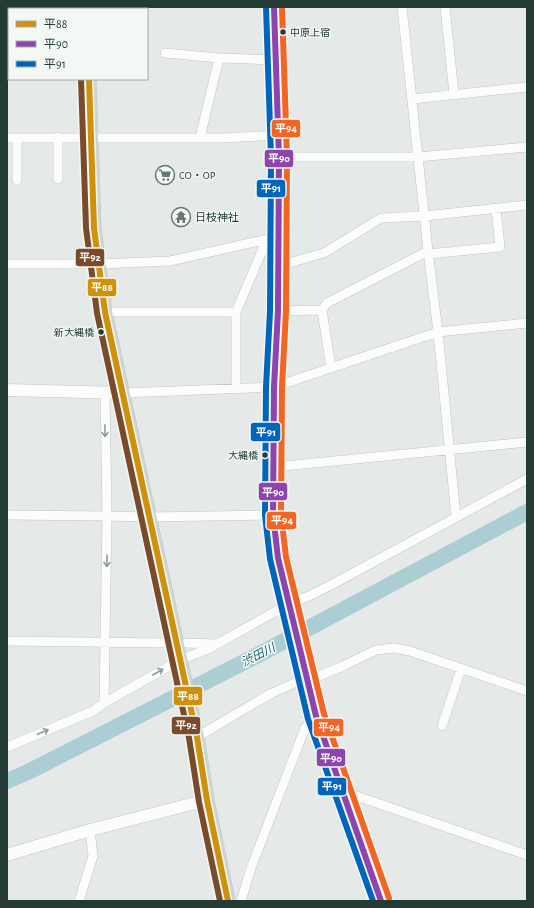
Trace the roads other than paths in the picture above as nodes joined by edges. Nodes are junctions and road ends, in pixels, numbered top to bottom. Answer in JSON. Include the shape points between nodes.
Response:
{"nodes":[{"id":1,"x":39,"y":7,"type":"edge"},
{"id":2,"x":274,"y":7,"type":"edge"},
{"id":3,"x":402,"y":7,"type":"edge"},
{"id":4,"x":445,"y":7,"type":"edge"},
{"id":5,"x":7,"y":8,"type":"edge"},
{"id":6,"x":165,"y":53,"type":"dead end"},
{"id":7,"x":219,"y":58,"type":"junction"},
{"id":8,"x":276,"y":60,"type":"junction"},
{"id":9,"x":89,"y":80,"type":"edge"},
{"id":10,"x":527,"y":87,"type":"edge"},
{"id":11,"x":454,"y":94,"type":"junction"},
{"id":12,"x":412,"y":99,"type":"junction"},
{"id":13,"x":278,"y":135,"type":"junction"},
{"id":14,"x":58,"y":137,"type":"junction"},
{"id":15,"x":7,"y":138,"type":"edge"},
{"id":16,"x":17,"y":138,"type":"junction"},
{"id":17,"x":92,"y":138,"type":"junction"},
{"id":18,"x":200,"y":138,"type":"junction"},
{"id":19,"x":527,"y":146,"type":"edge"},
{"id":20,"x":279,"y":157,"type":"junction"},
{"id":21,"x":418,"y":157,"type":"junction"},
{"id":22,"x":58,"y":179,"type":"dead end"},
{"id":23,"x":17,"y":180,"type":"dead end"},
{"id":24,"x":527,"y":205,"type":"edge"},
{"id":25,"x":496,"y":208,"type":"junction"},
{"id":26,"x":424,"y":216,"type":"junction"},
{"id":27,"x":272,"y":238,"type":"junction"},
{"id":28,"x":428,"y":252,"type":"junction"},
{"id":29,"x":7,"y":264,"type":"edge"},
{"id":30,"x":99,"y":264,"type":"junction"},
{"id":31,"x":278,"y":266,"type":"junction"},
{"id":32,"x":322,"y":310,"type":"junction"},
{"id":33,"x":278,"y":311,"type":"junction"},
{"id":34,"x":106,"y":312,"type":"junction"},
{"id":35,"x":236,"y":312,"type":"junction"},
{"id":36,"x":527,"y":323,"type":"edge"},
{"id":37,"x":438,"y":332,"type":"junction"},
{"id":38,"x":331,"y":368,"type":"junction"},
{"id":39,"x":274,"y":387,"type":"junction"},
{"id":40,"x":236,"y":389,"type":"junction"},
{"id":41,"x":7,"y":390,"type":"edge"},
{"id":42,"x":105,"y":392,"type":"junction"},
{"id":43,"x":122,"y":393,"type":"junction"},
{"id":44,"x":527,"y":442,"type":"edge"},
{"id":45,"x":449,"y":450,"type":"junction"},
{"id":46,"x":273,"y":467,"type":"junction"},
{"id":47,"x":527,"y":479,"type":"edge"},
{"id":48,"x":273,"y":514,"type":"junction"},
{"id":49,"x":7,"y":515,"type":"edge"},
{"id":50,"x":107,"y":516,"type":"junction"},
{"id":51,"x":149,"y":517,"type":"junction"},
{"id":52,"x":456,"y":517,"type":"junction"},
{"id":53,"x":289,"y":606,"type":"junction"},
{"id":54,"x":7,"y":641,"type":"edge"},
{"id":55,"x":106,"y":642,"type":"junction"},
{"id":56,"x":163,"y":642,"type":"dead end"},
{"id":57,"x":186,"y":643,"type":"dead end"},
{"id":58,"x":218,"y":644,"type":"junction"},
{"id":59,"x":180,"y":663,"type":"junction"},
{"id":60,"x":461,"y":669,"type":"junction"},
{"id":61,"x":306,"y":678,"type":"junction"},
{"id":62,"x":527,"y":691,"type":"edge"},
{"id":63,"x":104,"y":703,"type":"junction"},
{"id":64,"x":316,"y":716,"type":"junction"},
{"id":65,"x":442,"y":726,"type":"dead end"},
{"id":66,"x":196,"y":734,"type":"junction"},
{"id":67,"x":7,"y":747,"type":"edge"},
{"id":68,"x":342,"y":791,"type":"junction"},
{"id":69,"x":207,"y":800,"type":"junction"},
{"id":70,"x":90,"y":830,"type":"junction"},
{"id":71,"x":7,"y":855,"type":"edge"},
{"id":72,"x":527,"y":855,"type":"edge"},
{"id":73,"x":79,"y":901,"type":"edge"},
{"id":74,"x":228,"y":901,"type":"edge"},
{"id":75,"x":241,"y":901,"type":"edge"},
{"id":76,"x":381,"y":901,"type":"edge"}],
"edges":[{"from":1,"to":5,"type":"street"},
{"from":2,"to":8,"type":"street"},
{"from":3,"to":12,"type":"street"},
{"from":4,"to":11,"type":"street"},
{"from":6,"to":7,"type":"street"},
{"from":7,"to":8,"type":"street"},
{"from":7,"to":18,"type":"street"},
{"from":8,"to":13,"type":"street"},
{"from":9,"to":17,"type":"main road"},
{"from":10,"to":11,"type":"street"},
{"from":11,"to":12,"type":"street"},
{"from":12,"to":21,"type":"street"},
{"from":13,"to":18,"type":"street"},
{"from":13,"to":20,"type":"street"},
{"from":14,"to":16,"type":"street"},
{"from":14,"to":17,"type":"street"},
{"from":14,"to":22,"type":"street"},
{"from":15,"to":16,"type":"street"},
{"from":16,"to":23,"type":"street"},
{"from":17,"to":18,"type":"street"},
{"from":17,"to":30,"type":"main road","via":[[94,228]]},
{"from":19,"to":21,"type":"street"},
{"from":20,"to":21,"type":"street"},
{"from":20,"to":27,"type":"street"},
{"from":21,"to":26,"type":"street"},
{"from":24,"to":25,"type":"street"},
{"from":25,"to":26,"type":"street"},
{"from":25,"to":28,"type":"street","via":[[500,247]]},
{"from":26,"to":28,"type":"street"},
{"from":26,"to":31,"type":"street","via":[[381,218],[324,253]]},
{"from":27,"to":30,"type":"street","via":[[170,261]]},
{"from":27,"to":31,"type":"street"},
{"from":27,"to":35,"type":"street"},
{"from":28,"to":32,"type":"street","via":[[327,303]]},
{"from":28,"to":37,"type":"street"},
{"from":29,"to":30,"type":"street"},
{"from":30,"to":34,"type":"main road"},
{"from":31,"to":33,"type":"street"},
{"from":32,"to":33,"type":"street"},
{"from":32,"to":38,"type":"street"},
{"from":33,"to":39,"type":"street"},
{"from":34,"to":35,"type":"street"},
{"from":34,"to":43,"type":"main road"},
{"from":35,"to":40,"type":"street"},
{"from":36,"to":37,"type":"street"},
{"from":37,"to":38,"type":"street"},
{"from":37,"to":45,"type":"street"},
{"from":38,"to":39,"type":"street"},
{"from":39,"to":40,"type":"street"},
{"from":39,"to":46,"type":"street"},
{"from":40,"to":43,"type":"street"},
{"from":41,"to":42,"type":"street"},
{"from":42,"to":43,"type":"street"},
{"from":42,"to":50,"type":"street","one_way":true},
{"from":43,"to":51,"type":"main road"},
{"from":44,"to":45,"type":"street"},
{"from":45,"to":46,"type":"street"},
{"from":45,"to":52,"type":"street"},
{"from":46,"to":48,"type":"street"},
{"from":47,"to":52,"type":"street"},
{"from":48,"to":51,"type":"street"},
{"from":48,"to":53,"type":"street","via":[[278,558]]},
{"from":49,"to":50,"type":"street"},
{"from":50,"to":51,"type":"street"},
{"from":50,"to":55,"type":"street","one_way":true},
{"from":51,"to":59,"type":"main road"},
{"from":52,"to":53,"type":"street"},
{"from":53,"to":58,"type":"street"},
{"from":53,"to":61,"type":"street"},
{"from":54,"to":55,"type":"street"},
{"from":55,"to":56,"type":"street"},
{"from":55,"to":63,"type":"street"},
{"from":57,"to":58,"type":"street"},
{"from":58,"to":59,"type":"street"},
{"from":63,"to":59,"type":"street","one_way":true},
{"from":59,"to":66,"type":"main road"},
{"from":60,"to":61,"type":"street","via":[[394,648],[376,650],[343,666]]},
{"from":60,"to":62,"type":"street"},
{"from":60,"to":65,"type":"street"},
{"from":61,"to":64,"type":"street"},
{"from":61,"to":66,"type":"street","via":[[272,693]]},
{"from":67,"to":63,"type":"street","one_way":true,"via":[[93,711]]},
{"from":64,"to":68,"type":"street"},
{"from":64,"to":75,"type":"street","via":[[305,728],[251,868]]},
{"from":66,"to":69,"type":"main road"},
{"from":68,"to":72,"type":"street"},
{"from":68,"to":76,"type":"street"},
{"from":69,"to":70,"type":"street"},
{"from":69,"to":74,"type":"main road"},
{"from":70,"to":71,"type":"street"},
{"from":70,"to":73,"type":"street","via":[[92,865]]}]}
